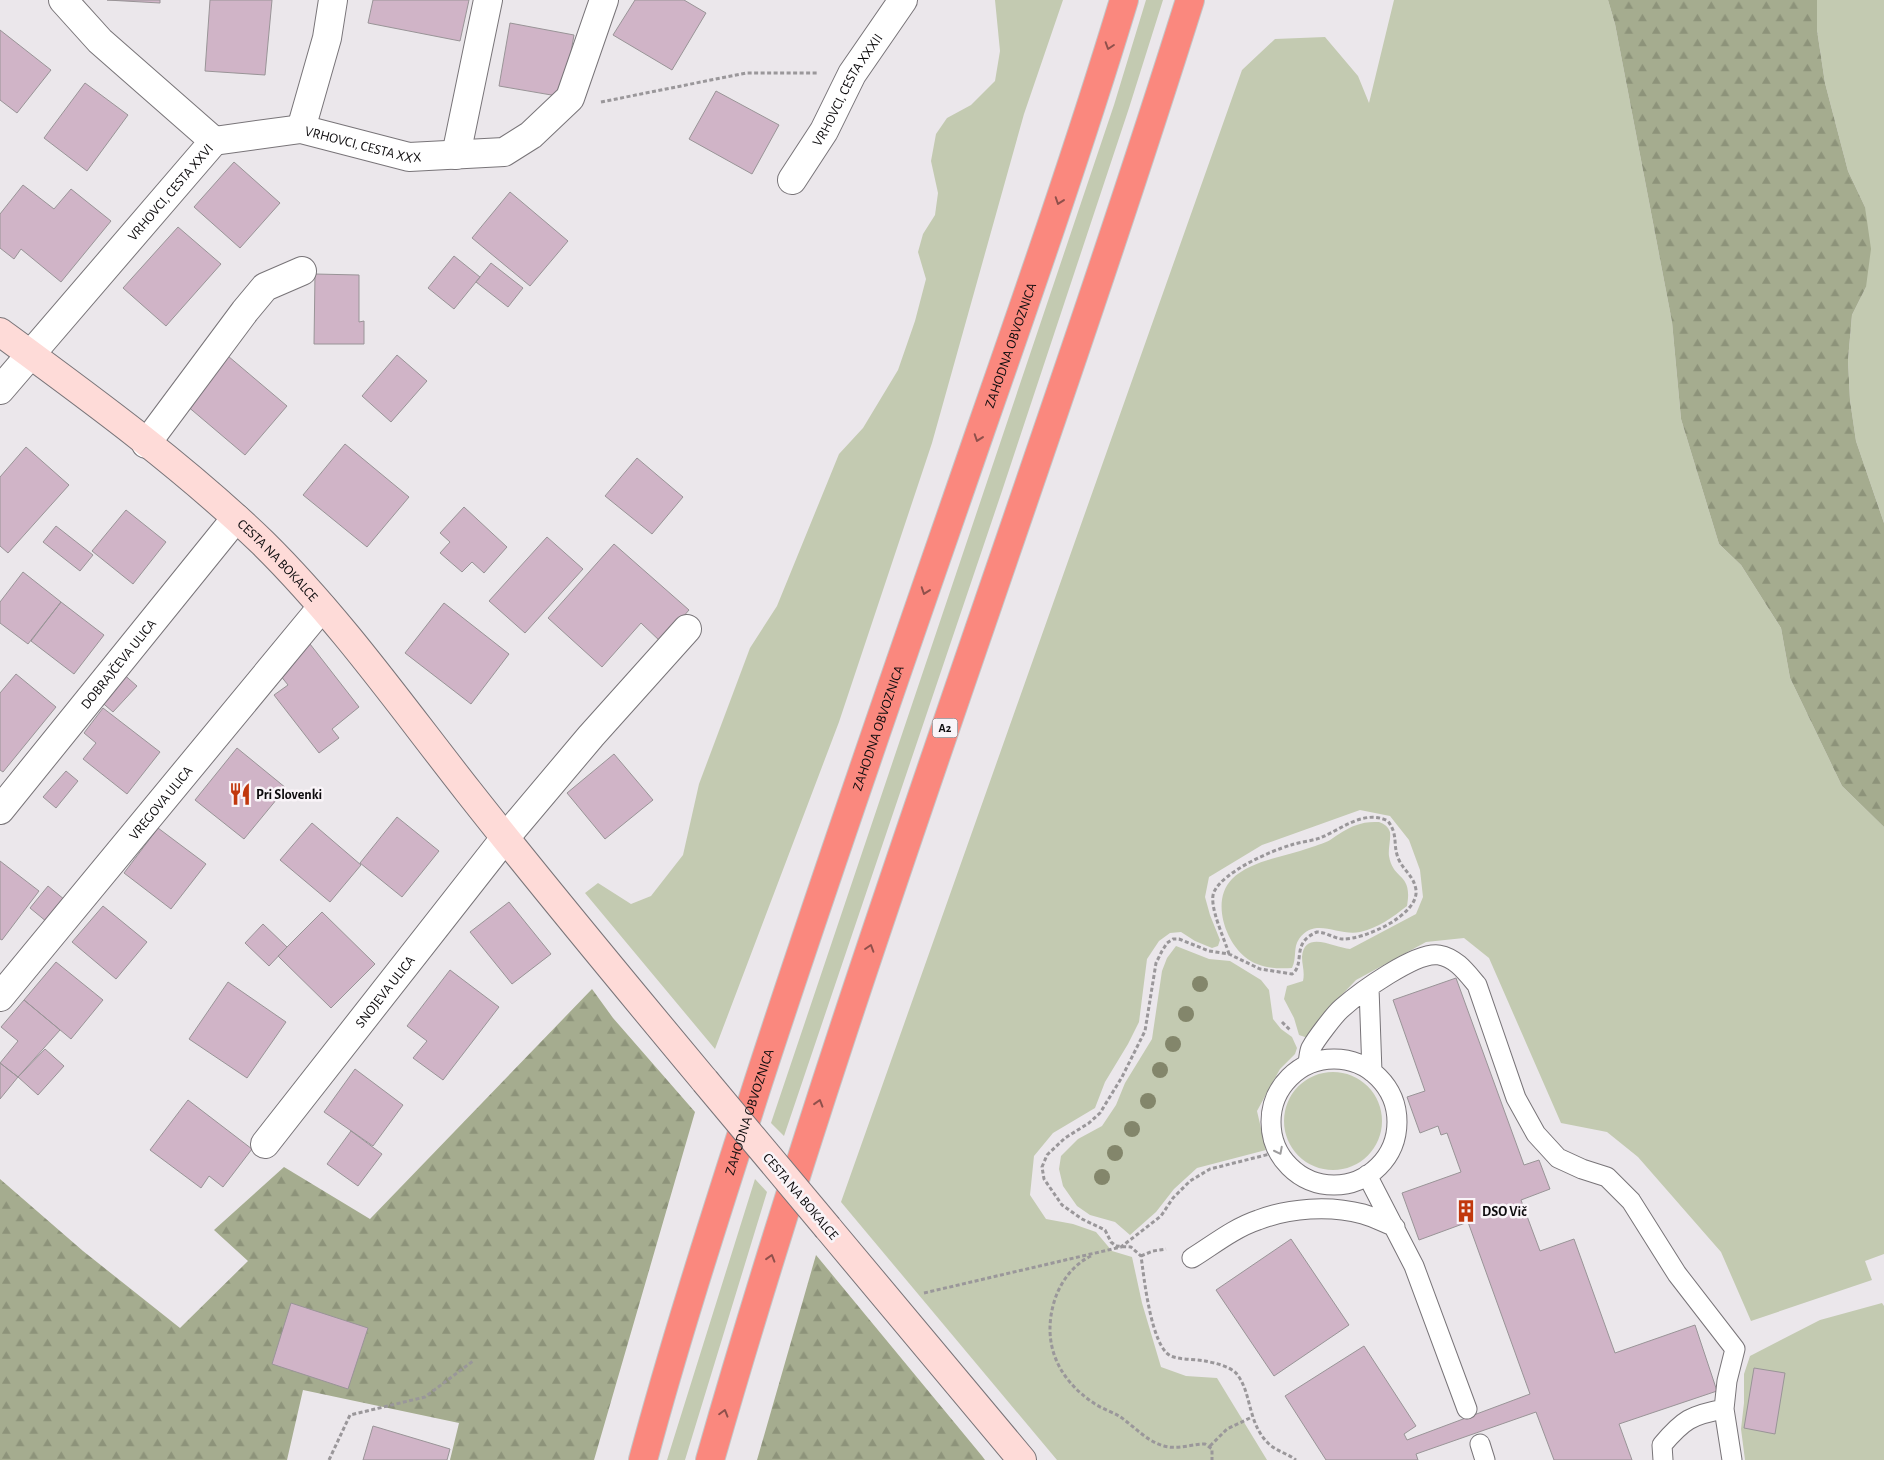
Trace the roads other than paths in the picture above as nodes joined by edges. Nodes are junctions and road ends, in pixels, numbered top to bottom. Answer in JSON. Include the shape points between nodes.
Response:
{"nodes":[{"id":1,"x":63,"y":0,"type":"edge"},
{"id":2,"x":333,"y":0,"type":"edge"},
{"id":3,"x":488,"y":0,"type":"edge"},
{"id":4,"x":604,"y":0,"type":"edge"},
{"id":5,"x":903,"y":0,"type":"edge"},
{"id":6,"x":1124,"y":0,"type":"edge"},
{"id":7,"x":1190,"y":0,"type":"edge"},
{"id":8,"x":301,"y":129,"type":"junction"},
{"id":9,"x":214,"y":142,"type":"junction"},
{"id":10,"x":456,"y":155,"type":"junction"},
{"id":11,"x":792,"y":180,"type":"dead end"},
{"id":12,"x":302,"y":271,"type":"dead end"},
{"id":13,"x":0,"y":332,"type":"edge"},
{"id":14,"x":30,"y":354,"type":"junction"},
{"id":15,"x":0,"y":390,"type":"edge"},
{"id":16,"x":146,"y":444,"type":"junction"},
{"id":17,"x":236,"y":518,"type":"junction"},
{"id":18,"x":322,"y":607,"type":"junction"},
{"id":19,"x":687,"y":629,"type":"dead end"},
{"id":20,"x":0,"y":810,"type":"edge"},
{"id":21,"x":505,"y":838,"type":"junction"},
{"id":22,"x":1369,"y":988,"type":"junction"},
{"id":23,"x":0,"y":997,"type":"edge"},
{"id":24,"x":1308,"y":1063,"type":"junction"},
{"id":25,"x":1372,"y":1072,"type":"junction"},
{"id":26,"x":265,"y":1144,"type":"dead end"},
{"id":27,"x":1367,"y":1175,"type":"junction"},
{"id":28,"x":1395,"y":1227,"type":"junction"},
{"id":29,"x":1192,"y":1258,"type":"dead end"},
{"id":30,"x":1467,"y":1409,"type":"dead end"},
{"id":31,"x":1724,"y":1409,"type":"junction"},
{"id":32,"x":643,"y":1460,"type":"edge"},
{"id":33,"x":710,"y":1460,"type":"edge"},
{"id":34,"x":1022,"y":1460,"type":"edge"},
{"id":35,"x":1663,"y":1460,"type":"edge"},
{"id":36,"x":1732,"y":1460,"type":"edge"}],
"edges":[{"from":1,"to":9,"type":"street","name":"VRHOVCI, CESTA XXVI","via":[[100,42]]},
{"from":2,"to":8,"type":"street","via":[[327,38]]},
{"from":3,"to":10,"type":"street"},
{"from":4,"to":10,"type":"street","name":"VRHOVCI, CESTA XXX","via":[[570,98],[557,112],[531,135],[504,152]]},
{"from":5,"to":11,"type":"street","name":"VRHOVCI, CESTA XXXII","via":[[852,74],[824,130]]},
{"from":6,"to":32,"type":"highway","name":"ZAHODNA OBVOZNICA","one_way":true,"via":[[1070,170],[837,845],[724,1187]]},
{"from":33,"to":7,"type":"highway","number":"A2","one_way":true,"via":[[823,1089],[924,786],[1098,286]]},
{"from":8,"to":9,"type":"street","name":"VRHOVCI, CESTA XXX"},
{"from":8,"to":10,"type":"street","name":"VRHOVCI, CESTA XXX","via":[[409,157]]},
{"from":9,"to":14,"type":"street","name":"VRHOVCI, CESTA XXVI"},
{"from":12,"to":16,"type":"street","via":[[265,287]]},
{"from":13,"to":14,"type":"street","name":"CESTA NA BOKALCE"},
{"from":14,"to":15,"type":"street","name":"VRHOVCI, CESTA XXVI"},
{"from":14,"to":16,"type":"street","name":"CESTA NA BOKALCE"},
{"from":16,"to":17,"type":"street","name":"CESTA NA BOKALCE"},
{"from":17,"to":18,"type":"street","name":"CESTA NA BOKALCE"},
{"from":17,"to":20,"type":"street","name":"DOBRAJČEVA ULICA"},
{"from":18,"to":21,"type":"street","name":"CESTA NA BOKALCE"},
{"from":18,"to":23,"type":"street","name":"VREGOVA ULICA"},
{"from":19,"to":21,"type":"street"},
{"from":21,"to":26,"type":"street","name":"SNOJEVA ULICA"},
{"from":21,"to":34,"type":"street","name":"CESTA NA BOKALCE","bridge":true},
{"from":22,"to":24,"type":"lane","via":[[1341,1009],[1310,1049]]},
{"from":22,"to":25,"type":"lane"},
{"from":22,"to":31,"type":"lane","via":[[1420,958],[1437,954],[1451,958],[1477,985],[1516,1098],[1536,1134],[1558,1158],[1607,1177],[1631,1201],[1677,1274],[1735,1349]]},
{"from":24,"to":25,"type":"lane","via":[[1328,1058],[1348,1059]]},
{"from":24,"to":27,"type":"lane","one_way":true,"via":[[1290,1075],[1277,1093],[1270,1113],[1271,1135],[1278,1152],[1294,1172],[1313,1182],[1334,1186]]},
{"from":25,"to":27,"type":"lane","via":[[1382,1080],[1393,1097],[1398,1117],[1396,1137],[1388,1156]]},
{"from":27,"to":28,"type":"lane"},
{"from":28,"to":29,"type":"lane","via":[[1364,1214],[1291,1210],[1256,1220]]},
{"from":28,"to":30,"type":"lane","via":[[1414,1266]]},
{"from":31,"to":35,"type":"lane","via":[[1703,1413],[1680,1424],[1662,1445]]},
{"from":31,"to":36,"type":"lane"}]}
